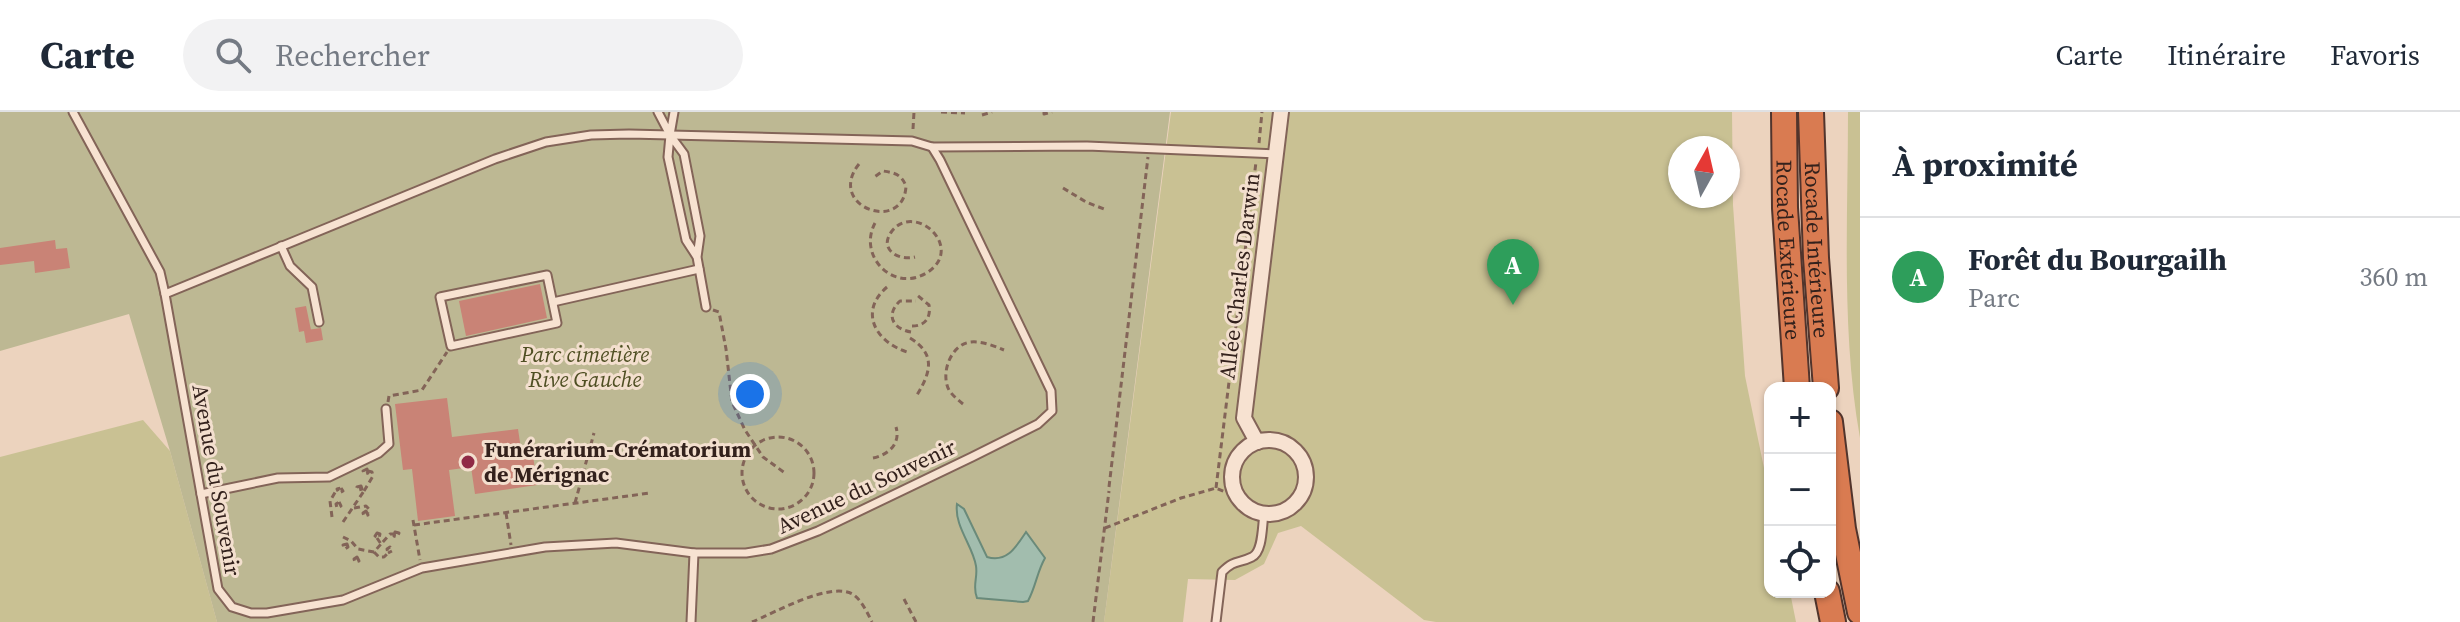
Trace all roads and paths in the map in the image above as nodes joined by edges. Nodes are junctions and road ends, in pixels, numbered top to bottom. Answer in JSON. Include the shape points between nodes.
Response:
{"nodes":[{"id":1,"x":73,"y":112,"type":"edge"},
{"id":2,"x":658,"y":112,"type":"edge"},
{"id":3,"x":674,"y":112,"type":"edge"},
{"id":4,"x":914,"y":112,"type":"edge"},
{"id":5,"x":941,"y":112,"type":"edge"},
{"id":6,"x":992,"y":112,"type":"edge"},
{"id":7,"x":1044,"y":112,"type":"edge"},
{"id":8,"x":1052,"y":112,"type":"edge"},
{"id":9,"x":1262,"y":112,"type":"edge"},
{"id":10,"x":1281,"y":112,"type":"edge"},
{"id":11,"x":1784,"y":112,"type":"edge"},
{"id":12,"x":1811,"y":112,"type":"edge"},
{"id":13,"x":965,"y":113,"type":"edge"},
{"id":14,"x":982,"y":115,"type":"dead end"},
{"id":15,"x":670,"y":135,"type":"junction"},
{"id":16,"x":912,"y":141,"type":"junction"},
{"id":17,"x":932,"y":147,"type":"junction"},
{"id":18,"x":1149,"y":149,"type":"junction"},
{"id":19,"x":1257,"y":154,"type":"junction"},
{"id":20,"x":1276,"y":154,"type":"junction"},
{"id":21,"x":859,"y":164,"type":"dead end"},
{"id":22,"x":873,"y":178,"type":"dead end"},
{"id":23,"x":1063,"y":188,"type":"dead end"},
{"id":24,"x":1104,"y":209,"type":"dead end"},
{"id":25,"x":875,"y":223,"type":"dead end"},
{"id":26,"x":281,"y":246,"type":"junction"},
{"id":27,"x":697,"y":257,"type":"junction"},
{"id":28,"x":915,"y":257,"type":"dead end"},
{"id":29,"x":699,"y":269,"type":"junction"},
{"id":30,"x":887,"y":287,"type":"dead end"},
{"id":31,"x":165,"y":294,"type":"junction"},
{"id":32,"x":917,"y":295,"type":"dead end"},
{"id":33,"x":916,"y":301,"type":"dead end"},
{"id":34,"x":553,"y":302,"type":"junction"},
{"id":35,"x":706,"y":307,"type":"joint"},
{"id":36,"x":319,"y":322,"type":"dead end"},
{"id":37,"x":912,"y":326,"type":"dead end"},
{"id":38,"x":911,"y":332,"type":"dead end"},
{"id":39,"x":910,"y":338,"type":"dead end"},
{"id":40,"x":451,"y":346,"type":"junction"},
{"id":41,"x":1004,"y":350,"type":"dead end"},
{"id":42,"x":907,"y":352,"type":"dead end"},
{"id":43,"x":1797,"y":382,"type":"edge"},
{"id":44,"x":1826,"y":382,"type":"edge"},
{"id":45,"x":917,"y":395,"type":"dead end"},
{"id":46,"x":963,"y":404,"type":"dead end"},
{"id":47,"x":386,"y":409,"type":"joint"},
{"id":48,"x":896,"y":427,"type":"dead end"},
{"id":49,"x":594,"y":433,"type":"dead end"},
{"id":50,"x":1257,"y":442,"type":"junction"},
{"id":51,"x":755,"y":445,"type":"junction"},
{"id":52,"x":1834,"y":454,"type":"edge"},
{"id":53,"x":873,"y":458,"type":"dead end"},
{"id":54,"x":368,"y":471,"type":"dead end"},
{"id":55,"x":785,"y":473,"type":"dead end"},
{"id":56,"x":1216,"y":488,"type":"junction"},
{"id":57,"x":337,"y":489,"type":"dead end"},
{"id":58,"x":650,"y":493,"type":"dead end"},
{"id":59,"x":201,"y":494,"type":"junction"},
{"id":60,"x":1239,"y":498,"type":"junction"},
{"id":61,"x":330,"y":501,"type":"junction"},
{"id":62,"x":575,"y":503,"type":"junction"},
{"id":63,"x":336,"y":504,"type":"dead end"},
{"id":64,"x":354,"y":508,"type":"junction"},
{"id":65,"x":368,"y":513,"type":"dead end"},
{"id":66,"x":506,"y":513,"type":"junction"},
{"id":67,"x":1264,"y":514,"type":"junction"},
{"id":68,"x":332,"y":517,"type":"dead end"},
{"id":69,"x":343,"y":522,"type":"dead end"},
{"id":70,"x":1105,"y":528,"type":"junction"},
{"id":71,"x":394,"y":534,"type":"dead end"},
{"id":72,"x":343,"y":537,"type":"dead end"},
{"id":73,"x":377,"y":538,"type":"dead end"},
{"id":74,"x":381,"y":544,"type":"junction"},
{"id":75,"x":358,"y":549,"type":"junction"},
{"id":76,"x":374,"y":552,"type":"junction"},
{"id":77,"x":388,"y":553,"type":"dead end"},
{"id":78,"x":512,"y":553,"type":"junction"},
{"id":79,"x":694,"y":553,"type":"junction"},
{"id":80,"x":359,"y":559,"type":"dead end"},
{"id":81,"x":422,"y":568,"type":"junction"},
{"id":82,"x":1828,"y":598,"type":"edge"},
{"id":83,"x":904,"y":599,"type":"dead end"},
{"id":84,"x":1860,"y":612,"type":"edge"},
{"id":85,"x":691,"y":622,"type":"edge"},
{"id":86,"x":752,"y":622,"type":"edge"},
{"id":87,"x":872,"y":622,"type":"edge"},
{"id":88,"x":916,"y":622,"type":"edge"},
{"id":89,"x":1093,"y":622,"type":"edge"},
{"id":90,"x":1216,"y":622,"type":"edge"},
{"id":91,"x":1833,"y":622,"type":"edge"}],
"edges":[{"from":1,"to":31,"type":"lane","name":"Avenue du Souvenir","via":[[160,272]]},
{"from":2,"to":15,"type":"lane"},
{"from":3,"to":15,"type":"lane"},
{"from":4,"to":16,"type":"path"},
{"from":5,"to":13,"type":"path"},
{"from":6,"to":14,"type":"path"},
{"from":7,"to":8,"type":"path"},
{"from":9,"to":19,"type":"path"},
{"from":10,"to":20,"type":"street","name":"Allée Charles Darwin"},
{"from":11,"to":43,"type":"highway","name":"Rocade Extérieure"},
{"from":12,"to":44,"type":"highway","name":"Rocade Intérieure"},
{"from":15,"to":16,"type":"lane"},
{"from":15,"to":26,"type":"lane","via":[[591,135],[546,142]]},
{"from":15,"to":27,"type":"lane","via":[[668,157],[686,240]]},
{"from":15,"to":27,"type":"lane","via":[[684,154],[700,236]]},
{"from":16,"to":17,"type":"lane"},
{"from":17,"to":18,"type":"lane"},
{"from":17,"to":79,"type":"lane","name":"Avenue du Souvenir","via":[[1051,391],[1052,411],[1038,424],[818,531],[771,549]]},
{"from":18,"to":19,"type":"lane"},
{"from":18,"to":70,"type":"path"},
{"from":19,"to":20,"type":"lane"},
{"from":19,"to":56,"type":"path"},
{"from":20,"to":50,"type":"street","name":"Allée Charles Darwin","via":[[1244,418]]},
{"from":21,"to":22,"type":"path","via":[[851,183],[858,204],[880,212],[894,208],[902,200],[903,178],[883,171]]},
{"from":23,"to":24,"type":"path"},
{"from":25,"to":28,"type":"path","via":[[870,232],[873,258],[879,267],[907,279],[928,272],[941,252],[928,226],[902,224],[889,237],[888,246],[899,258]]},
{"from":26,"to":31,"type":"lane"},
{"from":26,"to":36,"type":"lane","via":[[290,266],[312,287]]},
{"from":27,"to":29,"type":"lane"},
{"from":29,"to":34,"type":"lane"},
{"from":29,"to":35,"type":"lane"},
{"from":30,"to":42,"type":"path","via":[[874,305],[874,326],[887,344]]},
{"from":31,"to":59,"type":"lane","name":"Avenue du Souvenir"},
{"from":32,"to":37,"type":"path","via":[[930,312],[922,325]]},
{"from":33,"to":38,"type":"path","via":[[900,301],[891,315],[898,328]]},
{"from":34,"to":40,"type":"lane","via":[[557,323]]},
{"from":34,"to":40,"type":"lane","via":[[547,275],[440,297]]},
{"from":35,"to":51,"type":"path","via":[[719,312],[732,402]]},
{"from":39,"to":45,"type":"path","via":[[928,358],[929,369]]},
{"from":40,"to":47,"type":"path","via":[[422,390],[389,396]]},
{"from":41,"to":46,"type":"path","via":[[970,342],[952,356],[946,379]]},
{"from":47,"to":59,"type":"lane","via":[[389,444],[329,477],[278,478]]},
{"from":48,"to":53,"type":"path","via":[[890,451]]},
{"from":49,"to":62,"type":"path"},
{"from":50,"to":60,"type":"street","via":[[1240,454],[1232,473]]},
{"from":50,"to":67,"type":"street","via":[[1270,440],[1294,449],[1307,478],[1297,502],[1285,511]]},
{"from":51,"to":51,"type":"path","via":[[742,468],[748,494],[770,508],[796,504],[813,480],[806,451],[785,438]]},
{"from":51,"to":55,"type":"path"},
{"from":52,"to":84,"type":"highway"},
{"from":54,"to":64,"type":"path","via":[[373,476]]},
{"from":56,"to":60,"type":"path"},
{"from":56,"to":70,"type":"path"},
{"from":57,"to":61,"type":"path"},
{"from":58,"to":62,"type":"path"},
{"from":59,"to":81,"type":"lane","name":"Avenue du Souvenir","via":[[218,589],[241,611],[267,613],[343,600]]},
{"from":60,"to":67,"type":"street"},
{"from":61,"to":63,"type":"path"},
{"from":61,"to":68,"type":"path"},
{"from":62,"to":66,"type":"path"},
{"from":64,"to":65,"type":"path","via":[[366,506]]},
{"from":64,"to":69,"type":"path"},
{"from":66,"to":78,"type":"path"},
{"from":66,"to":81,"type":"path","via":[[414,523]]},
{"from":67,"to":90,"type":"lane","via":[[1254,557],[1222,572]]},
{"from":70,"to":89,"type":"path"},
{"from":71,"to":74,"type":"path"},
{"from":72,"to":75,"type":"path"},
{"from":73,"to":74,"type":"path"},
{"from":74,"to":76,"type":"path"},
{"from":75,"to":76,"type":"path"},
{"from":75,"to":80,"type":"path"},
{"from":76,"to":77,"type":"path","via":[[379,557]]},
{"from":78,"to":79,"type":"lane","name":"Avenue du Souvenir","via":[[616,543]]},
{"from":78,"to":81,"type":"lane","name":"Avenue du Souvenir"},
{"from":79,"to":85,"type":"lane"},
{"from":82,"to":91,"type":"highway"},
{"from":83,"to":88,"type":"path"},
{"from":86,"to":87,"type":"path","via":[[816,594],[841,590],[855,596]]}]}
